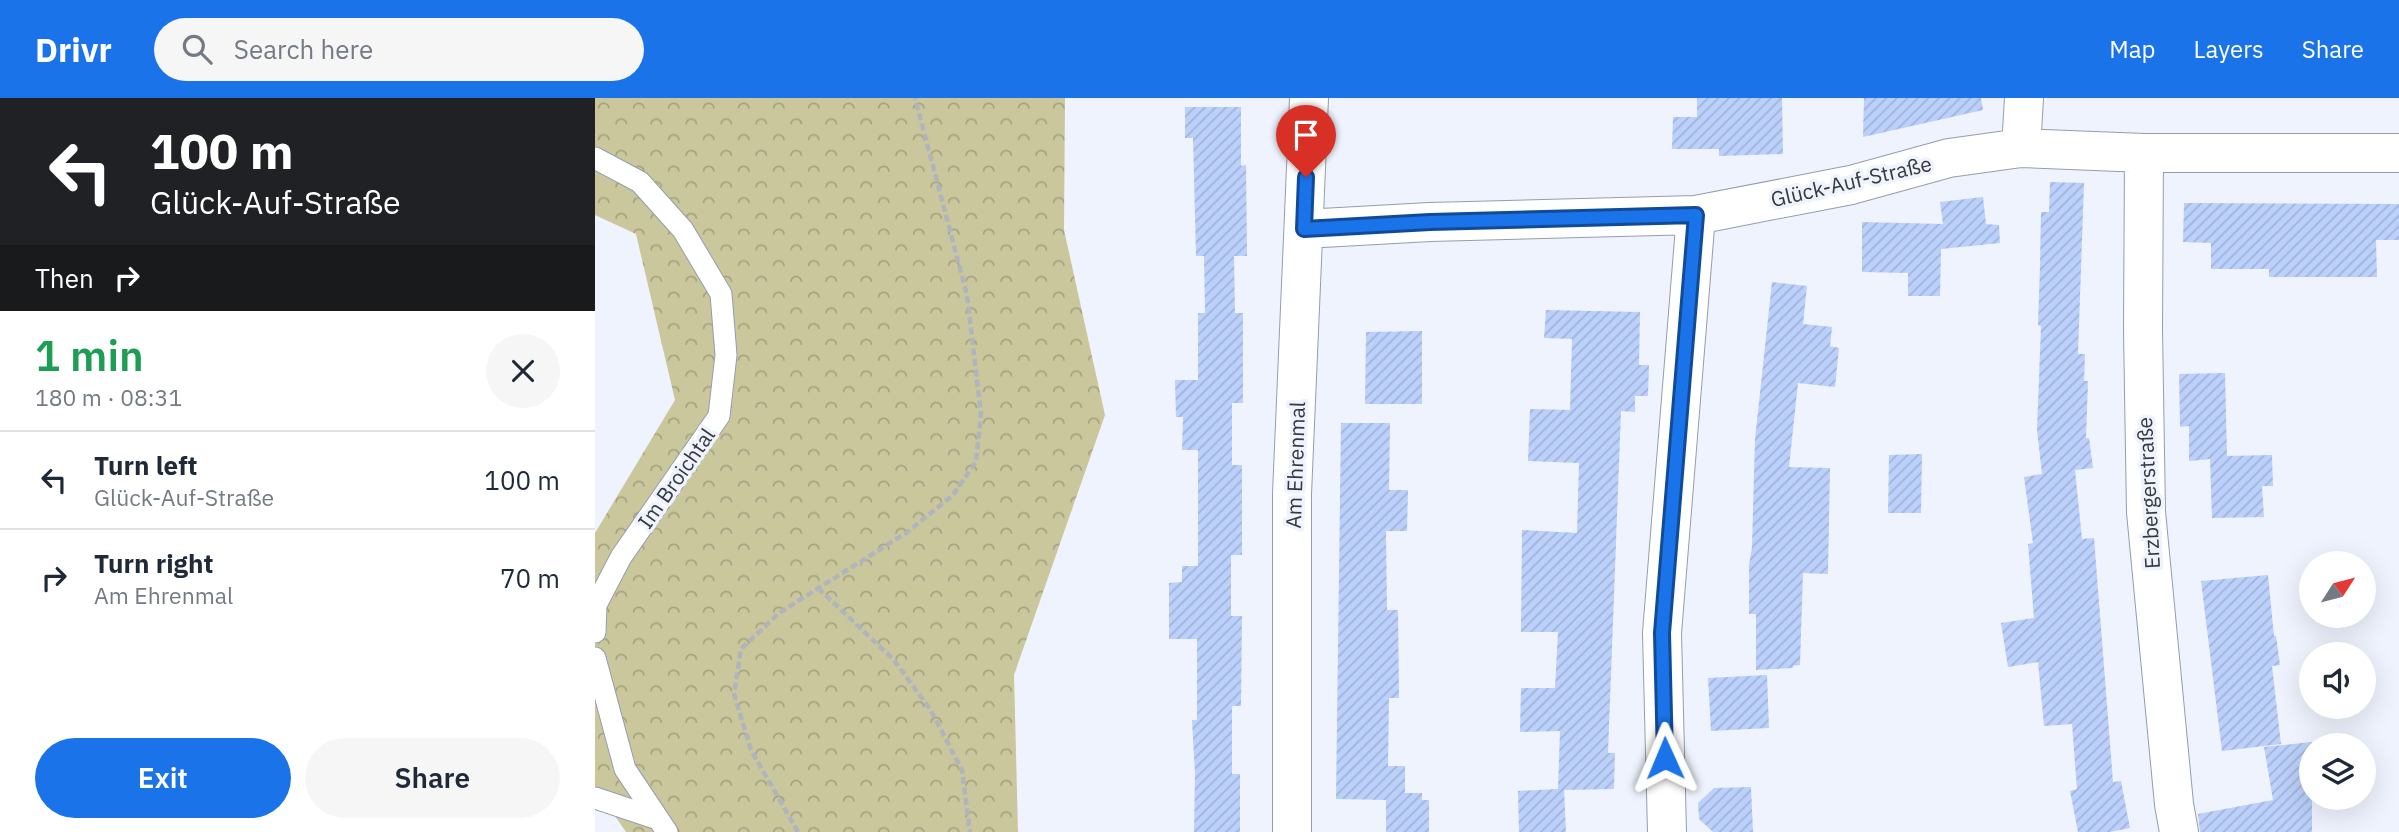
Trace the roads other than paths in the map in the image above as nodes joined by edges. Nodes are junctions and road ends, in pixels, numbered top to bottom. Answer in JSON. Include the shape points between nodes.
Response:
{"nodes":[{"id":1,"x":1309,"y":98,"type":"edge"},
{"id":2,"x":2024,"y":98,"type":"edge"},
{"id":3,"x":2021,"y":148,"type":"junction"},
{"id":4,"x":2144,"y":153,"type":"junction"},
{"id":5,"x":2399,"y":153,"type":"edge"},
{"id":6,"x":595,"y":158,"type":"edge"},
{"id":7,"x":1696,"y":215,"type":"junction"},
{"id":8,"x":1304,"y":229,"type":"junction"},
{"id":9,"x":595,"y":632,"type":"edge"},
{"id":10,"x":595,"y":658,"type":"edge"},
{"id":11,"x":595,"y":798,"type":"edge"},
{"id":12,"x":662,"y":826,"type":"edge"},
{"id":13,"x":1292,"y":832,"type":"edge"},
{"id":14,"x":1667,"y":832,"type":"edge"},
{"id":15,"x":2179,"y":832,"type":"edge"}],
"edges":[{"from":1,"to":8,"type":"street","name":"Am Ehrenmal"},
{"from":2,"to":3,"type":"street"},
{"from":3,"to":4,"type":"street","name":"Glück-Auf-Straße"},
{"from":3,"to":7,"type":"street","name":"Glück-Auf-Straße","via":[[1949,158],[1851,184]]},
{"from":4,"to":5,"type":"street","name":"Glück-Auf-Straße"},
{"from":4,"to":15,"type":"street","name":"Erzbergerstraße","via":[[2146,512]]},
{"from":6,"to":9,"type":"lane","name":"Im Broichtal","via":[[640,182],[683,230],[721,294],[726,355],[719,416],[621,557],[596,605]]},
{"from":7,"to":8,"type":"street","name":"Glück-Auf-Straße"},
{"from":7,"to":14,"type":"street","via":[[1662,633]]},
{"from":8,"to":13,"type":"street","name":"Am Ehrenmal","via":[[1292,494]]},
{"from":10,"to":12,"type":"lane","via":[[625,769]]},
{"from":11,"to":12,"type":"lane"}]}
